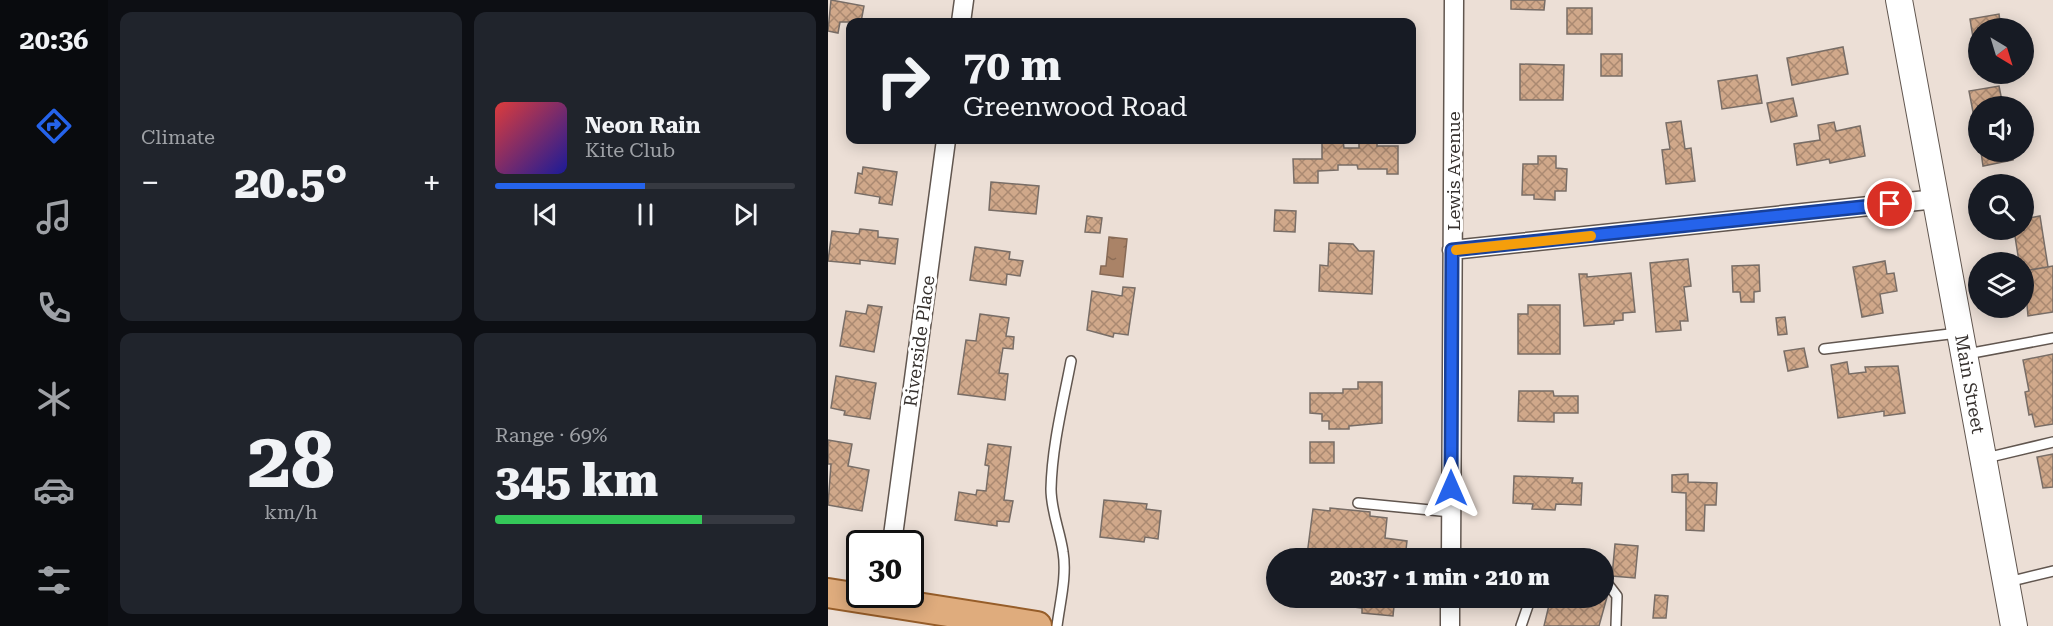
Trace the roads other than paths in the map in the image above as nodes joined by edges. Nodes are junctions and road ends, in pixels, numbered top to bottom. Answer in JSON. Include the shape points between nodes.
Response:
{"nodes":[{"id":1,"x":964,"y":0,"type":"edge"},
{"id":2,"x":1455,"y":0,"type":"edge"},
{"id":3,"x":1899,"y":0,"type":"edge"},
{"id":4,"x":962,"y":18,"type":"edge"},
{"id":5,"x":945,"y":144,"type":"edge"},
{"id":6,"x":1936,"y":199,"type":"junction"},
{"id":7,"x":1452,"y":250,"type":"junction"},
{"id":8,"x":2053,"y":338,"type":"edge"},
{"id":9,"x":1962,"y":344,"type":"junction"},
{"id":10,"x":1824,"y":349,"type":"dead end"},
{"id":11,"x":1071,"y":361,"type":"dead end"},
{"id":12,"x":2053,"y":442,"type":"edge"},
{"id":13,"x":1983,"y":458,"type":"junction"},
{"id":14,"x":1358,"y":503,"type":"dead end"},
{"id":15,"x":1451,"y":512,"type":"junction"},
{"id":16,"x":894,"y":530,"type":"edge"},
{"id":17,"x":1451,"y":548,"type":"edge"},
{"id":18,"x":2053,"y":571,"type":"edge"},
{"id":19,"x":2006,"y":582,"type":"junction"},
{"id":20,"x":1614,"y":592,"type":"edge"},
{"id":21,"x":828,"y":593,"type":"edge"},
{"id":22,"x":846,"y":595,"type":"edge"},
{"id":23,"x":924,"y":605,"type":"edge"},
{"id":24,"x":1450,"y":608,"type":"edge"},
{"id":25,"x":1527,"y":608,"type":"edge"},
{"id":26,"x":1037,"y":626,"type":"edge"},
{"id":27,"x":1057,"y":626,"type":"edge"},
{"id":28,"x":1450,"y":626,"type":"edge"},
{"id":29,"x":1521,"y":626,"type":"edge"},
{"id":30,"x":1616,"y":626,"type":"edge"},
{"id":31,"x":2014,"y":626,"type":"edge"}],
"edges":[{"from":1,"to":4,"type":"street"},
{"from":2,"to":7,"type":"street","name":"Lewis Avenue"},
{"from":3,"to":6,"type":"main road","name":"Main Street"},
{"from":5,"to":16,"type":"street","name":"Riverside Place"},
{"from":6,"to":7,"type":"street"},
{"from":6,"to":9,"type":"main road","name":"Main Street"},
{"from":7,"to":15,"type":"street","name":"Lewis Avenue"},
{"from":8,"to":9,"type":"lane"},
{"from":9,"to":10,"type":"lane"},
{"from":9,"to":13,"type":"main road","name":"Main Street"},
{"from":11,"to":27,"type":"lane","via":[[1051,490],[1063,553]]},
{"from":12,"to":13,"type":"lane"},
{"from":13,"to":19,"type":"main road","name":"Main Street"},
{"from":14,"to":15,"type":"lane"},
{"from":15,"to":17,"type":"street","name":"Lewis Avenue"},
{"from":18,"to":19,"type":"lane"},
{"from":19,"to":31,"type":"main road","name":"Main Street"},
{"from":20,"to":30,"type":"lane"},
{"from":21,"to":22,"type":"main road"},
{"from":23,"to":26,"type":"main road"},
{"from":24,"to":28,"type":"street"},
{"from":25,"to":29,"type":"lane"}]}
